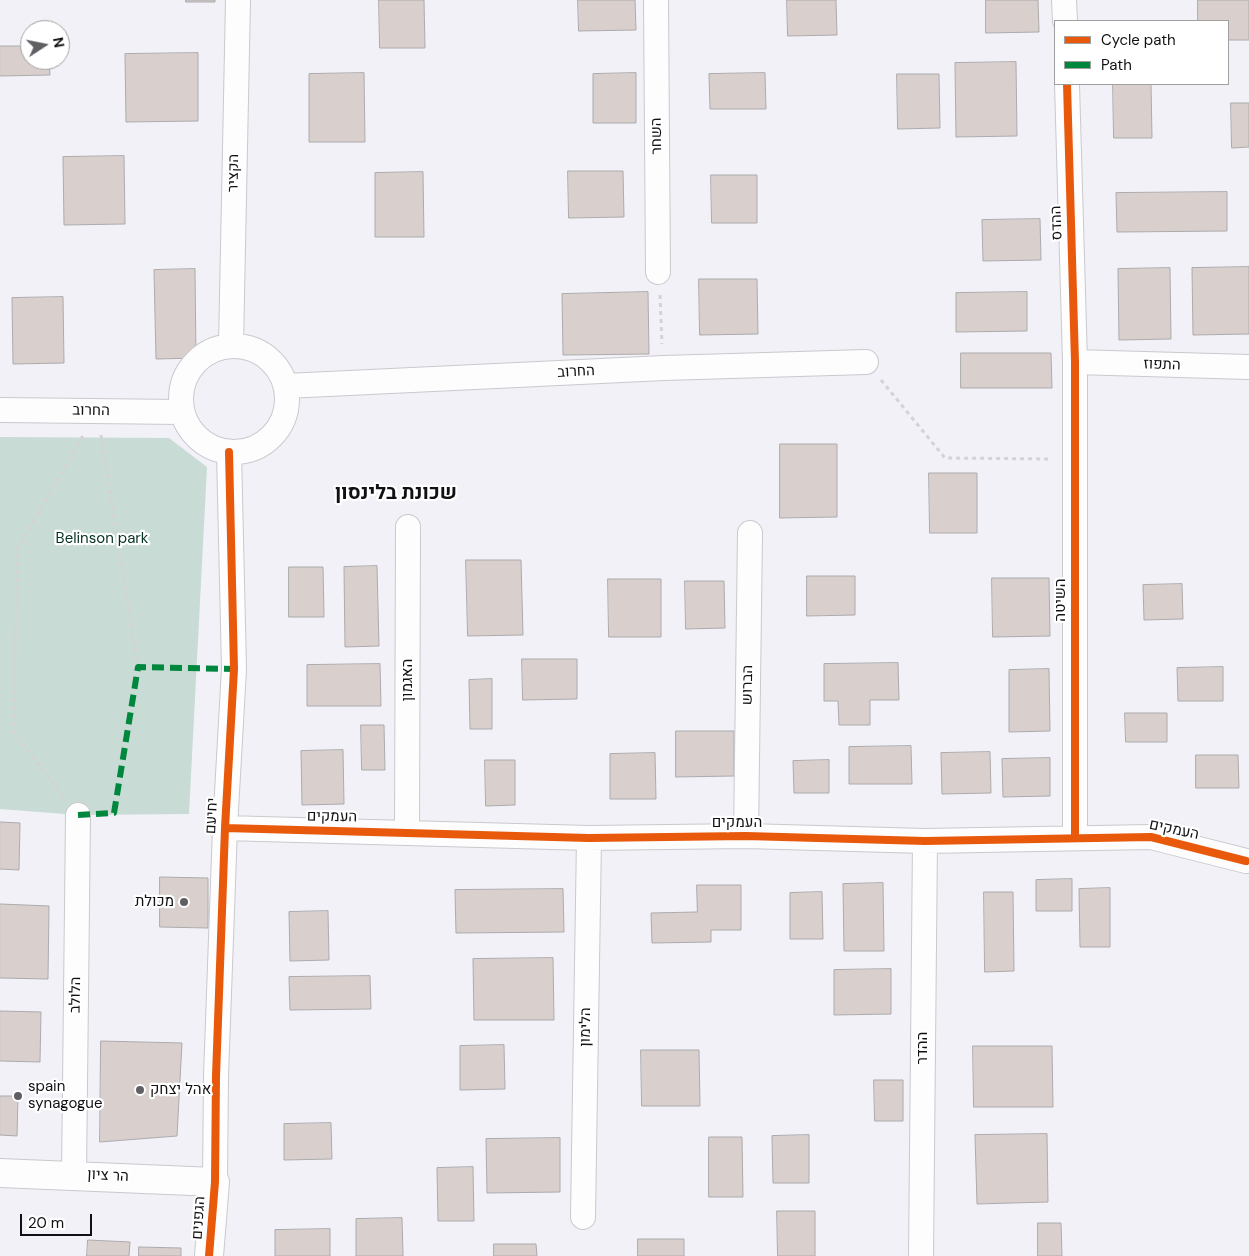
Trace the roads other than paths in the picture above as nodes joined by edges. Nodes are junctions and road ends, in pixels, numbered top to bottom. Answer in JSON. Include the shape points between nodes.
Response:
{"nodes":[{"id":1,"x":238,"y":0,"type":"edge"},
{"id":2,"x":656,"y":0,"type":"edge"},
{"id":3,"x":1064,"y":0,"type":"edge"},
{"id":4,"x":1064,"y":20,"type":"edge"},
{"id":5,"x":1066,"y":85,"type":"edge"},
{"id":6,"x":658,"y":272,"type":"road end"},
{"id":7,"x":231,"y":345,"type":"junction"},
{"id":8,"x":866,"y":362,"type":"road end"},
{"id":9,"x":1075,"y":362,"type":"junction"},
{"id":10,"x":1249,"y":367,"type":"edge"},
{"id":11,"x":286,"y":386,"type":"junction"},
{"id":12,"x":0,"y":410,"type":"edge"},
{"id":13,"x":182,"y":412,"type":"junction"},
{"id":14,"x":230,"y":452,"type":"junction"},
{"id":15,"x":408,"y":526,"type":"dead end"},
{"id":16,"x":750,"y":533,"type":"dead end"},
{"id":17,"x":78,"y":815,"type":"road end"},
{"id":18,"x":225,"y":828,"type":"junction"},
{"id":19,"x":407,"y":833,"type":"junction"},
{"id":20,"x":746,"y":836,"type":"junction"},
{"id":21,"x":1075,"y":837,"type":"junction"},
{"id":22,"x":589,"y":838,"type":"junction"},
{"id":23,"x":925,"y":841,"type":"junction"},
{"id":24,"x":1246,"y":861,"type":"dead end"},
{"id":25,"x":0,"y":1173,"type":"edge"},
{"id":26,"x":74,"y":1175,"type":"junction"},
{"id":27,"x":215,"y":1182,"type":"junction"},
{"id":28,"x":583,"y":1217,"type":"dead end"},
{"id":29,"x":210,"y":1256,"type":"edge"},
{"id":30,"x":921,"y":1256,"type":"edge"}],
"edges":[{"from":1,"to":7,"type":"street","name":"הקציר"},
{"from":2,"to":6,"type":"street","name":"השחר"},
{"from":3,"to":4,"type":"street"},
{"from":5,"to":9,"type":"street","name":"ההדס"},
{"from":7,"to":11,"type":"street","via":[[250,348],[266,356],[278,369]]},
{"from":7,"to":13,"type":"street","via":[[216,348],[191,367],[180,396]]},
{"from":8,"to":11,"type":"street","name":"החרוב"},
{"from":9,"to":10,"type":"street","name":"התפוז"},
{"from":9,"to":21,"type":"street","name":"השיטה"},
{"from":11,"to":14,"type":"street","via":[[284,419],[275,434],[262,445]]},
{"from":12,"to":13,"type":"street","name":"החרוב"},
{"from":13,"to":14,"type":"street","via":[[194,435],[216,450]]},
{"from":14,"to":18,"type":"street","name":"יחיעם","via":[[234,669]]},
{"from":15,"to":19,"type":"street","name":"האגמון"},
{"from":16,"to":20,"type":"street","name":"הברוש"},
{"from":17,"to":26,"type":"street","name":"הלולב"},
{"from":18,"to":19,"type":"street","name":"העמקים"},
{"from":18,"to":27,"type":"street","name":"יחיעם"},
{"from":19,"to":22,"type":"street","name":"העמקים"},
{"from":20,"to":22,"type":"street","name":"העמקים"},
{"from":20,"to":23,"type":"street","name":"העמקים"},
{"from":21,"to":23,"type":"street","name":"העמקים"},
{"from":21,"to":24,"type":"street","name":"העמקים","via":[[1151,837]]},
{"from":22,"to":28,"type":"street","name":"הלימון"},
{"from":23,"to":30,"type":"street","name":"ההדר"},
{"from":25,"to":26,"type":"street","name":"הר ציון"},
{"from":26,"to":27,"type":"street","name":"הר ציון"},
{"from":27,"to":29,"type":"street","name":"הגפנים"}]}
